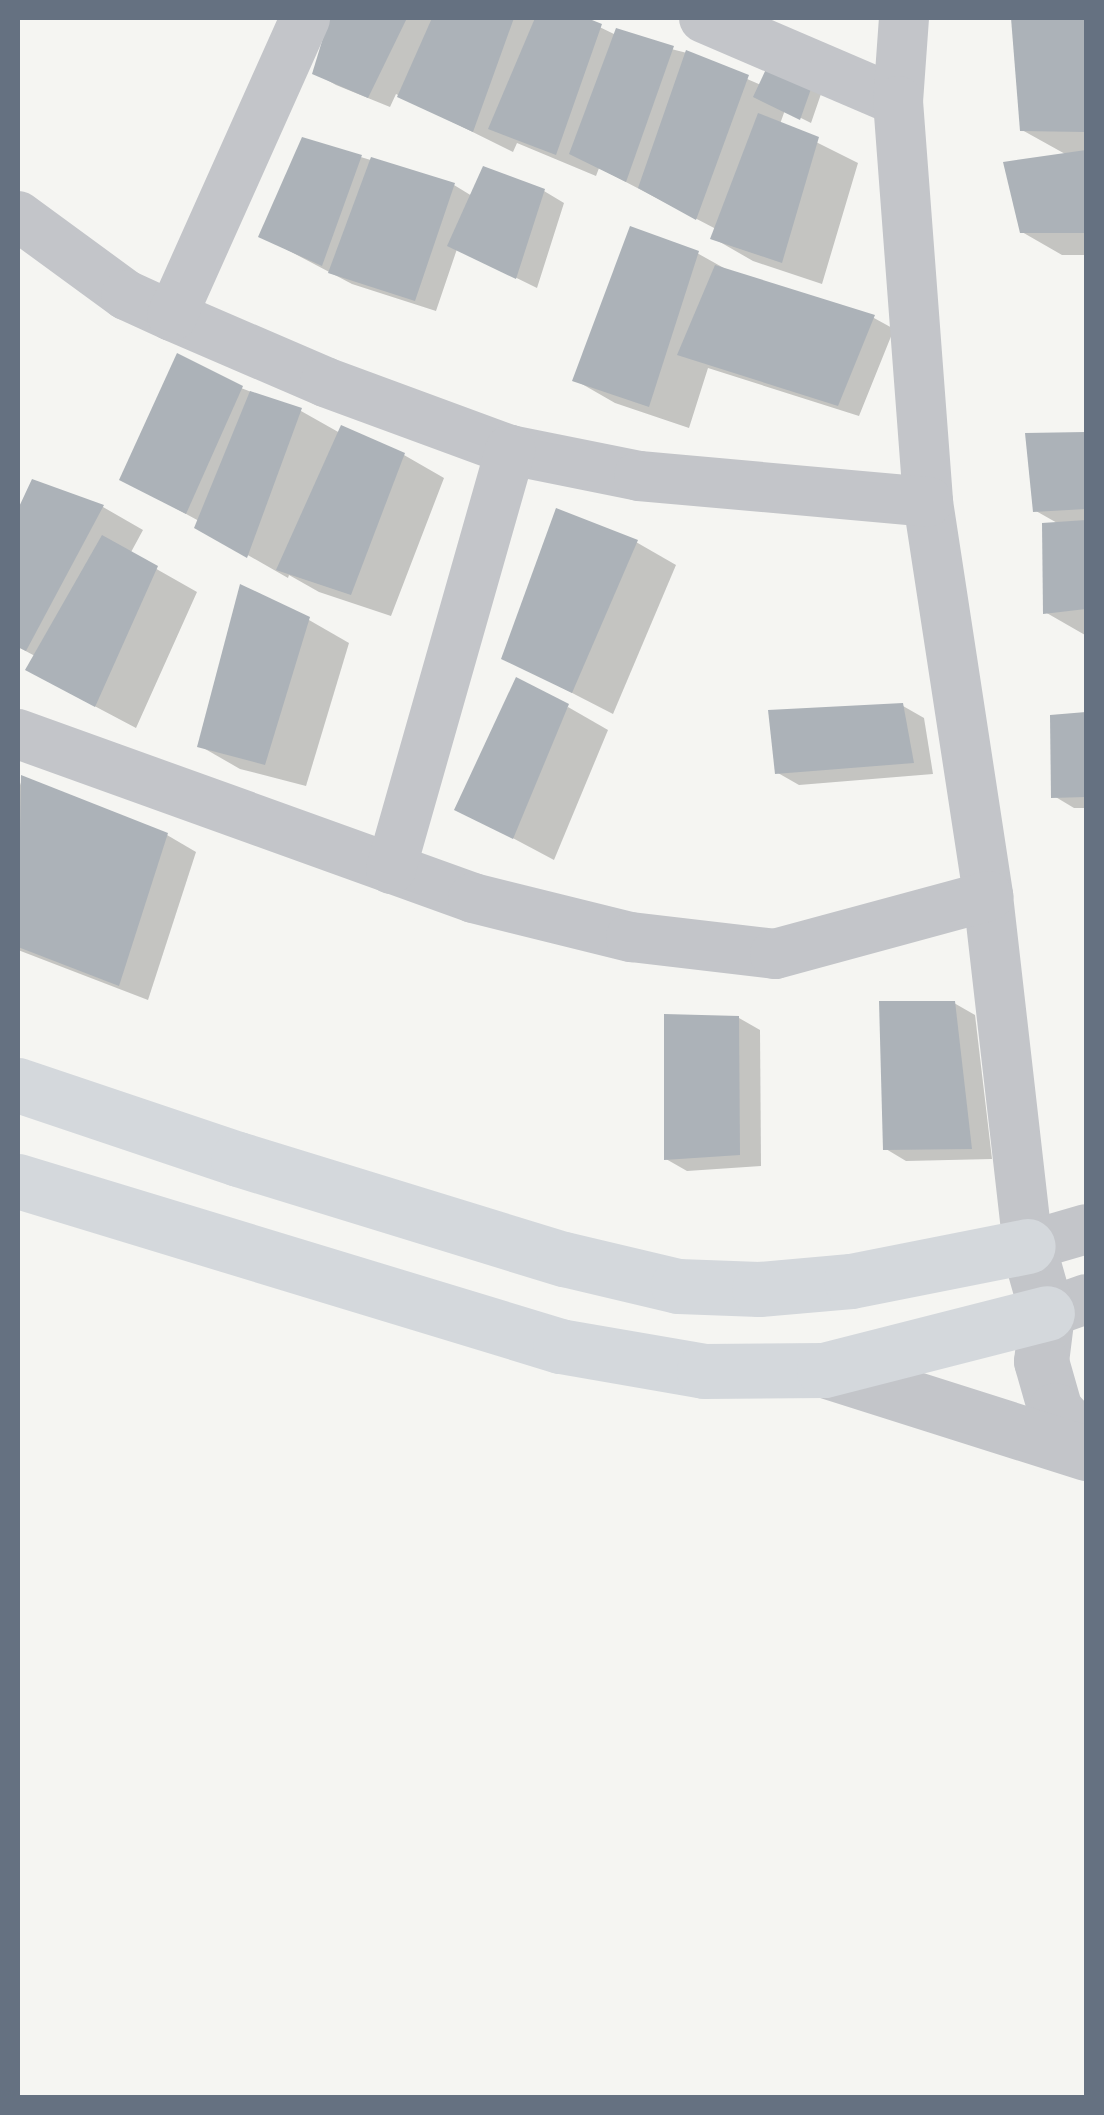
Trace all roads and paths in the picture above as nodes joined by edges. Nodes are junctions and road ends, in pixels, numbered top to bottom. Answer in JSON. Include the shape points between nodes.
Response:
{"nodes":[{"id":1,"x":305,"y":18,"type":"edge"},
{"id":2,"x":704,"y":18,"type":"edge"},
{"id":3,"x":904,"y":18,"type":"edge"},
{"id":4,"x":898,"y":100,"type":"junction"},
{"id":5,"x":18,"y":216,"type":"edge"},
{"id":6,"x":172,"y":316,"type":"junction"},
{"id":7,"x":510,"y":450,"type":"junction"},
{"id":8,"x":928,"y":502,"type":"junction"},
{"id":9,"x":18,"y":734,"type":"edge"},
{"id":10,"x":391,"y":869,"type":"junction"},
{"id":11,"x":988,"y":896,"type":"junction"},
{"id":12,"x":18,"y":1085,"type":"edge"},
{"id":13,"x":18,"y":1181,"type":"edge"},
{"id":14,"x":1086,"y":1230,"type":"edge"},
{"id":15,"x":1028,"y":1246,"type":"junction"},
{"id":16,"x":1073,"y":1320,"type":"edge"},
{"id":17,"x":824,"y":1370,"type":"junction"},
{"id":18,"x":1086,"y":1443,"type":"edge"},
{"id":19,"x":1086,"y":1453,"type":"edge"}],
"edges":[{"from":1,"to":6,"type":"street"},
{"from":2,"to":4,"type":"street"},
{"from":3,"to":4,"type":"street"},
{"from":4,"to":8,"type":"street"},
{"from":5,"to":6,"type":"street","via":[[126,295]]},
{"from":6,"to":7,"type":"street"},
{"from":7,"to":8,"type":"street","via":[[640,476]]},
{"from":7,"to":10,"type":"street"},
{"from":8,"to":11,"type":"street"},
{"from":9,"to":10,"type":"street"},
{"from":10,"to":11,"type":"street","via":[[473,898],[630,936],[775,954]]},
{"from":11,"to":15,"type":"street"},
{"from":12,"to":15,"type":"highway","via":[[238,1160],[678,1286],[758,1289],[851,1281]]},
{"from":13,"to":17,"type":"highway","via":[[560,1346],[704,1371]]},
{"from":14,"to":15,"type":"street"},
{"from":15,"to":16,"type":"street"},
{"from":16,"to":17,"type":"highway"},
{"from":16,"to":18,"type":"street","via":[[1042,1361],[1054,1410]]},
{"from":17,"to":19,"type":"street"}]}
